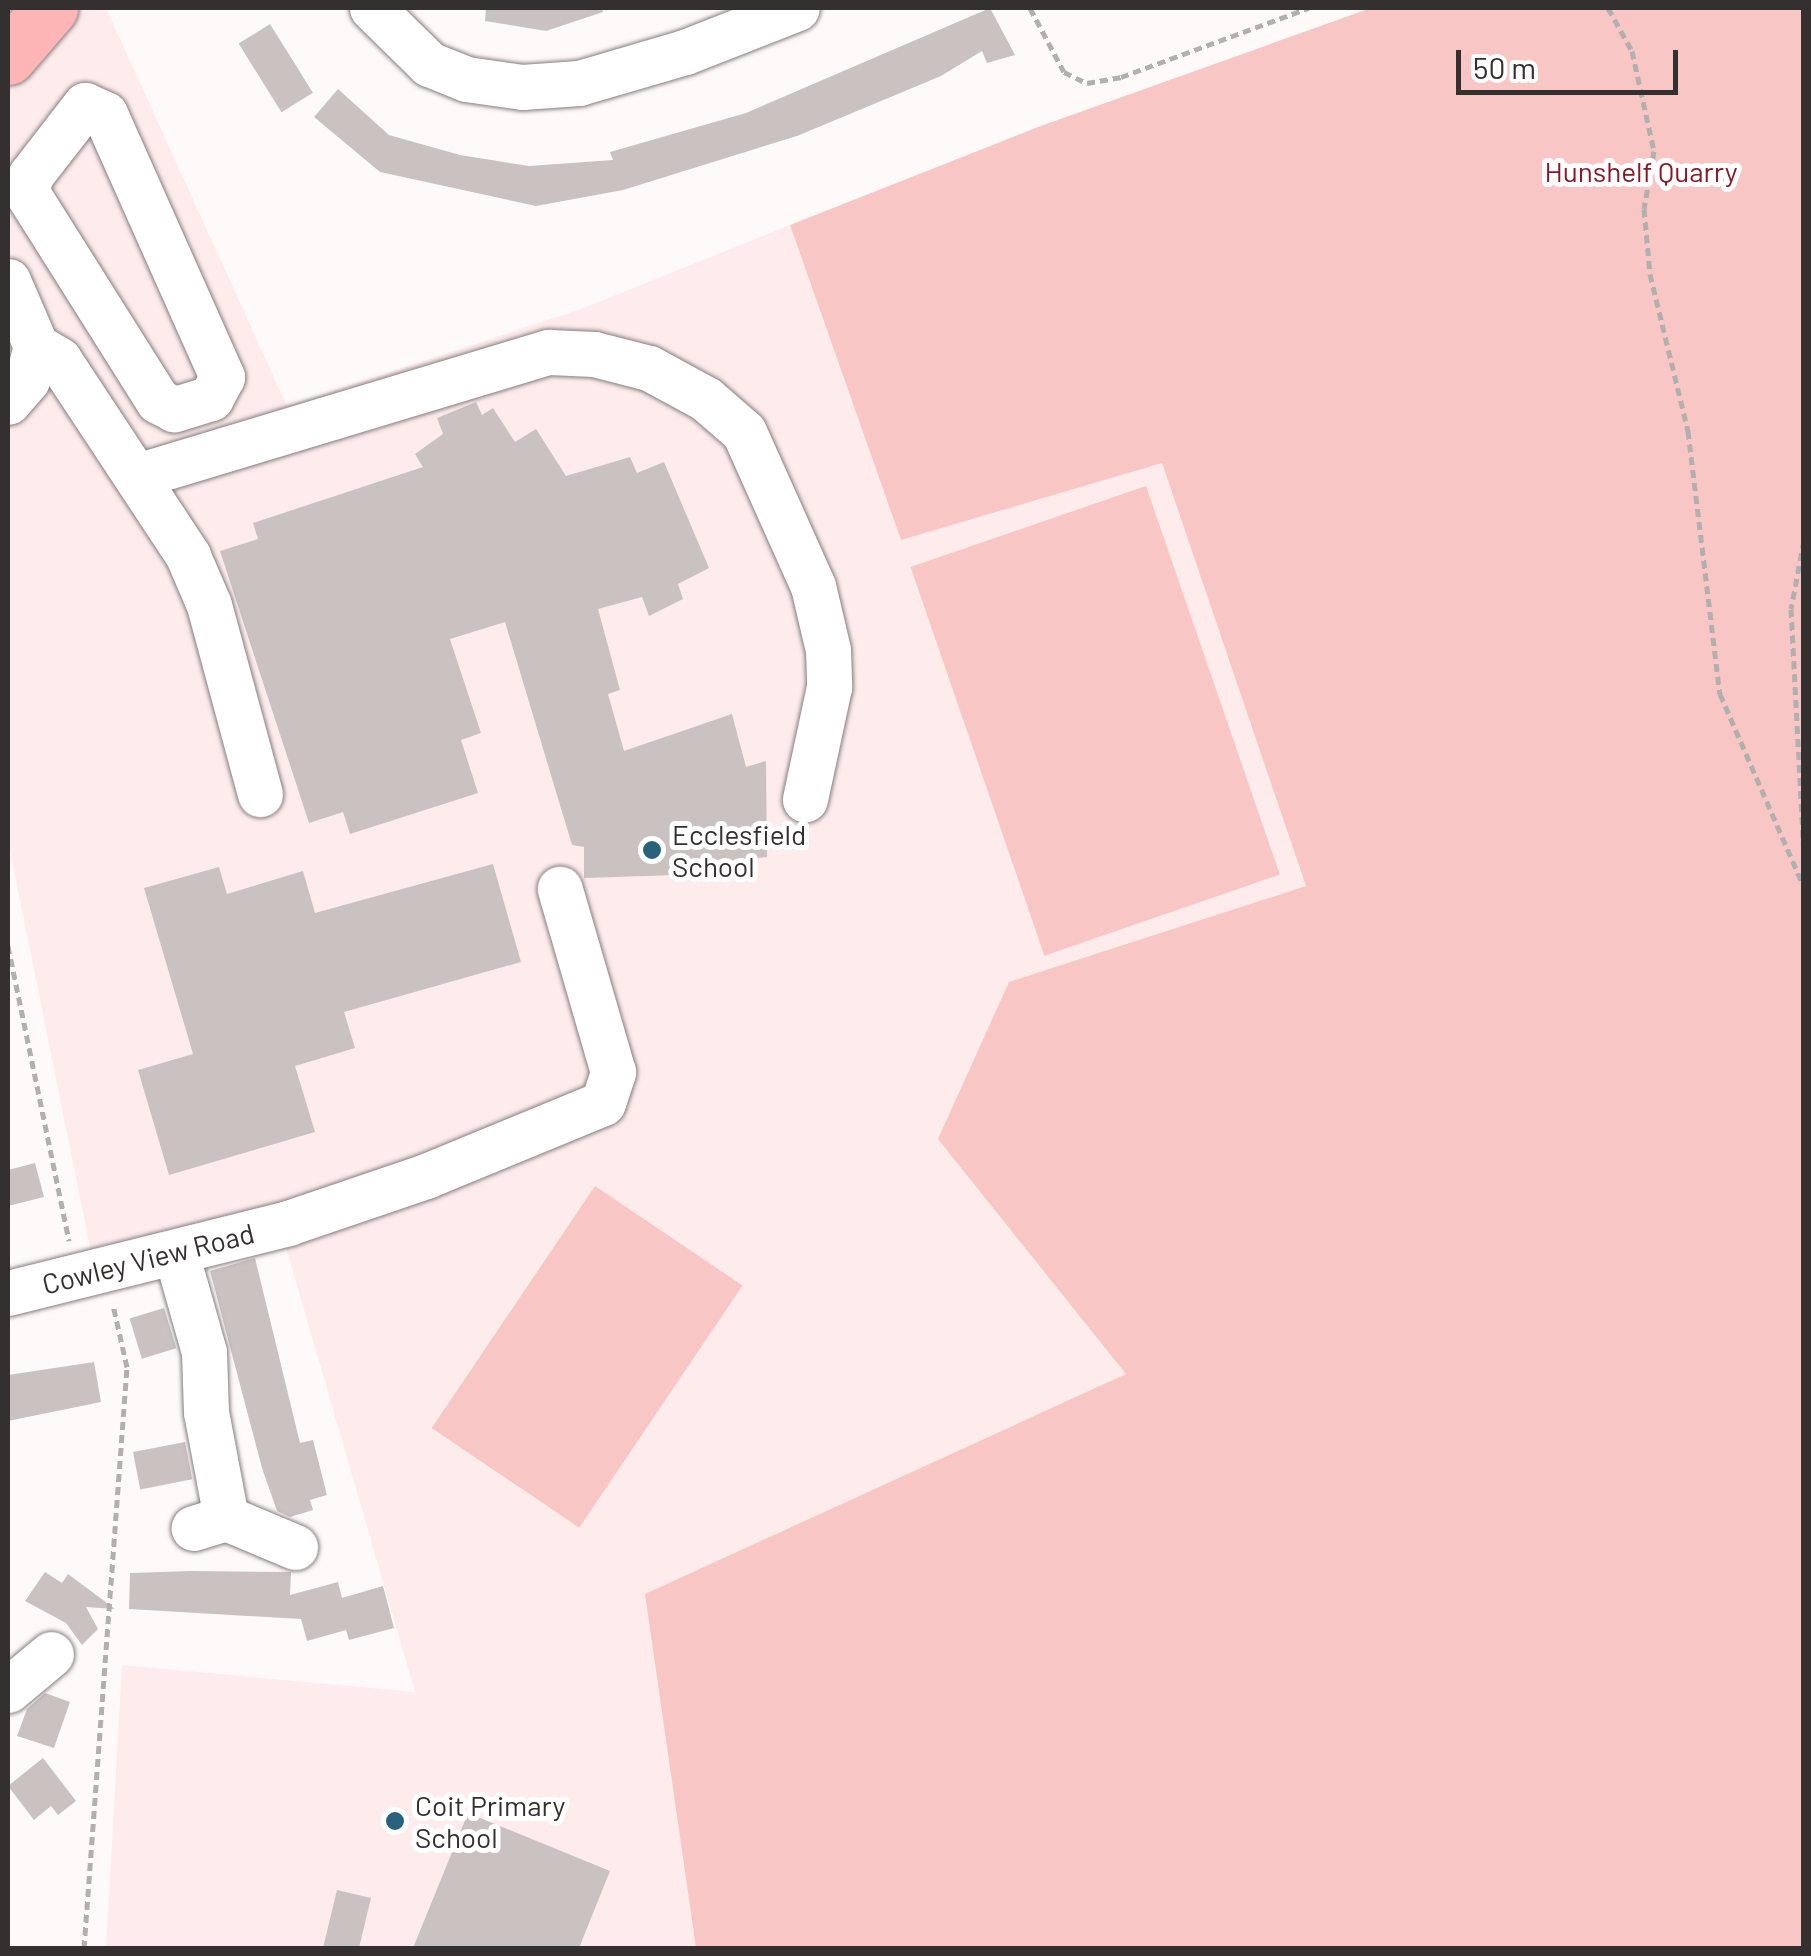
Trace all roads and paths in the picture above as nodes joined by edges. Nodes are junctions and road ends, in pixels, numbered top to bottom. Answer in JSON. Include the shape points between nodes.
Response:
{"nodes":[{"id":1,"x":50,"y":8,"type":"edge"},
{"id":2,"x":372,"y":8,"type":"edge"},
{"id":3,"x":797,"y":8,"type":"edge"},
{"id":4,"x":1030,"y":8,"type":"edge"},
{"id":5,"x":1309,"y":8,"type":"edge"},
{"id":6,"x":1608,"y":8,"type":"edge"},
{"id":7,"x":8,"y":57,"type":"edge"},
{"id":8,"x":57,"y":246,"type":"junction"},
{"id":9,"x":8,"y":280,"type":"edge"},
{"id":10,"x":36,"y":346,"type":"junction"},
{"id":11,"x":8,"y":402,"type":"edge"},
{"id":12,"x":137,"y":476,"type":"junction"},
{"id":13,"x":1804,"y":540,"type":"edge"},
{"id":14,"x":260,"y":794,"type":"dead end"},
{"id":15,"x":805,"y":799,"type":"dead end"},
{"id":16,"x":1804,"y":862,"type":"edge"},
{"id":17,"x":1804,"y":887,"type":"edge"},
{"id":18,"x":560,"y":889,"type":"dead end"},
{"id":19,"x":8,"y":946,"type":"edge"},
{"id":20,"x":176,"y":1253,"type":"junction"},
{"id":21,"x":92,"y":1274,"type":"junction"},
{"id":22,"x":8,"y":1293,"type":"edge"},
{"id":23,"x":296,"y":1547,"type":"dead end"},
{"id":24,"x":51,"y":1654,"type":"dead end"},
{"id":25,"x":8,"y":1690,"type":"edge"},
{"id":26,"x":84,"y":1948,"type":"edge"}],
"edges":[{"from":1,"to":7,"type":"main road"},
{"from":2,"to":3,"type":"street","via":[[429,64],[466,79],[522,88],[614,72]]},
{"from":4,"to":5,"type":"path","via":[[1064,72],[1086,83],[1121,77]]},
{"from":6,"to":17,"type":"path","via":[[1632,51],[1654,151],[1644,209],[1650,274],[1688,432],[1720,694]]},
{"from":8,"to":8,"type":"street","via":[[26,184],[78,111],[94,106],[104,114],[222,377],[218,392],[174,410],[158,401]]},
{"from":8,"to":9,"type":"street"},
{"from":9,"to":10,"type":"street"},
{"from":10,"to":11,"type":"street","via":[[27,380]]},
{"from":10,"to":12,"type":"street","via":[[59,360]]},
{"from":12,"to":14,"type":"street","via":[[210,605]]},
{"from":12,"to":15,"type":"street","via":[[549,352],[594,354],[649,368],[706,399],[744,432],[813,586],[829,687]]},
{"from":13,"to":16,"type":"path","via":[[1792,609]]},
{"from":18,"to":20,"type":"street","name":"Cowley View Road","via":[[614,1072],[603,1102],[426,1176],[288,1224]]},
{"from":19,"to":21,"type":"path"},
{"from":20,"to":21,"type":"street","name":"Cowley View Road"},
{"from":20,"to":23,"type":"street","via":[[204,1352],[210,1523]]},
{"from":21,"to":22,"type":"street","name":"Cowley View Road"},
{"from":21,"to":26,"type":"path","via":[[127,1367]]},
{"from":24,"to":25,"type":"street"}]}
